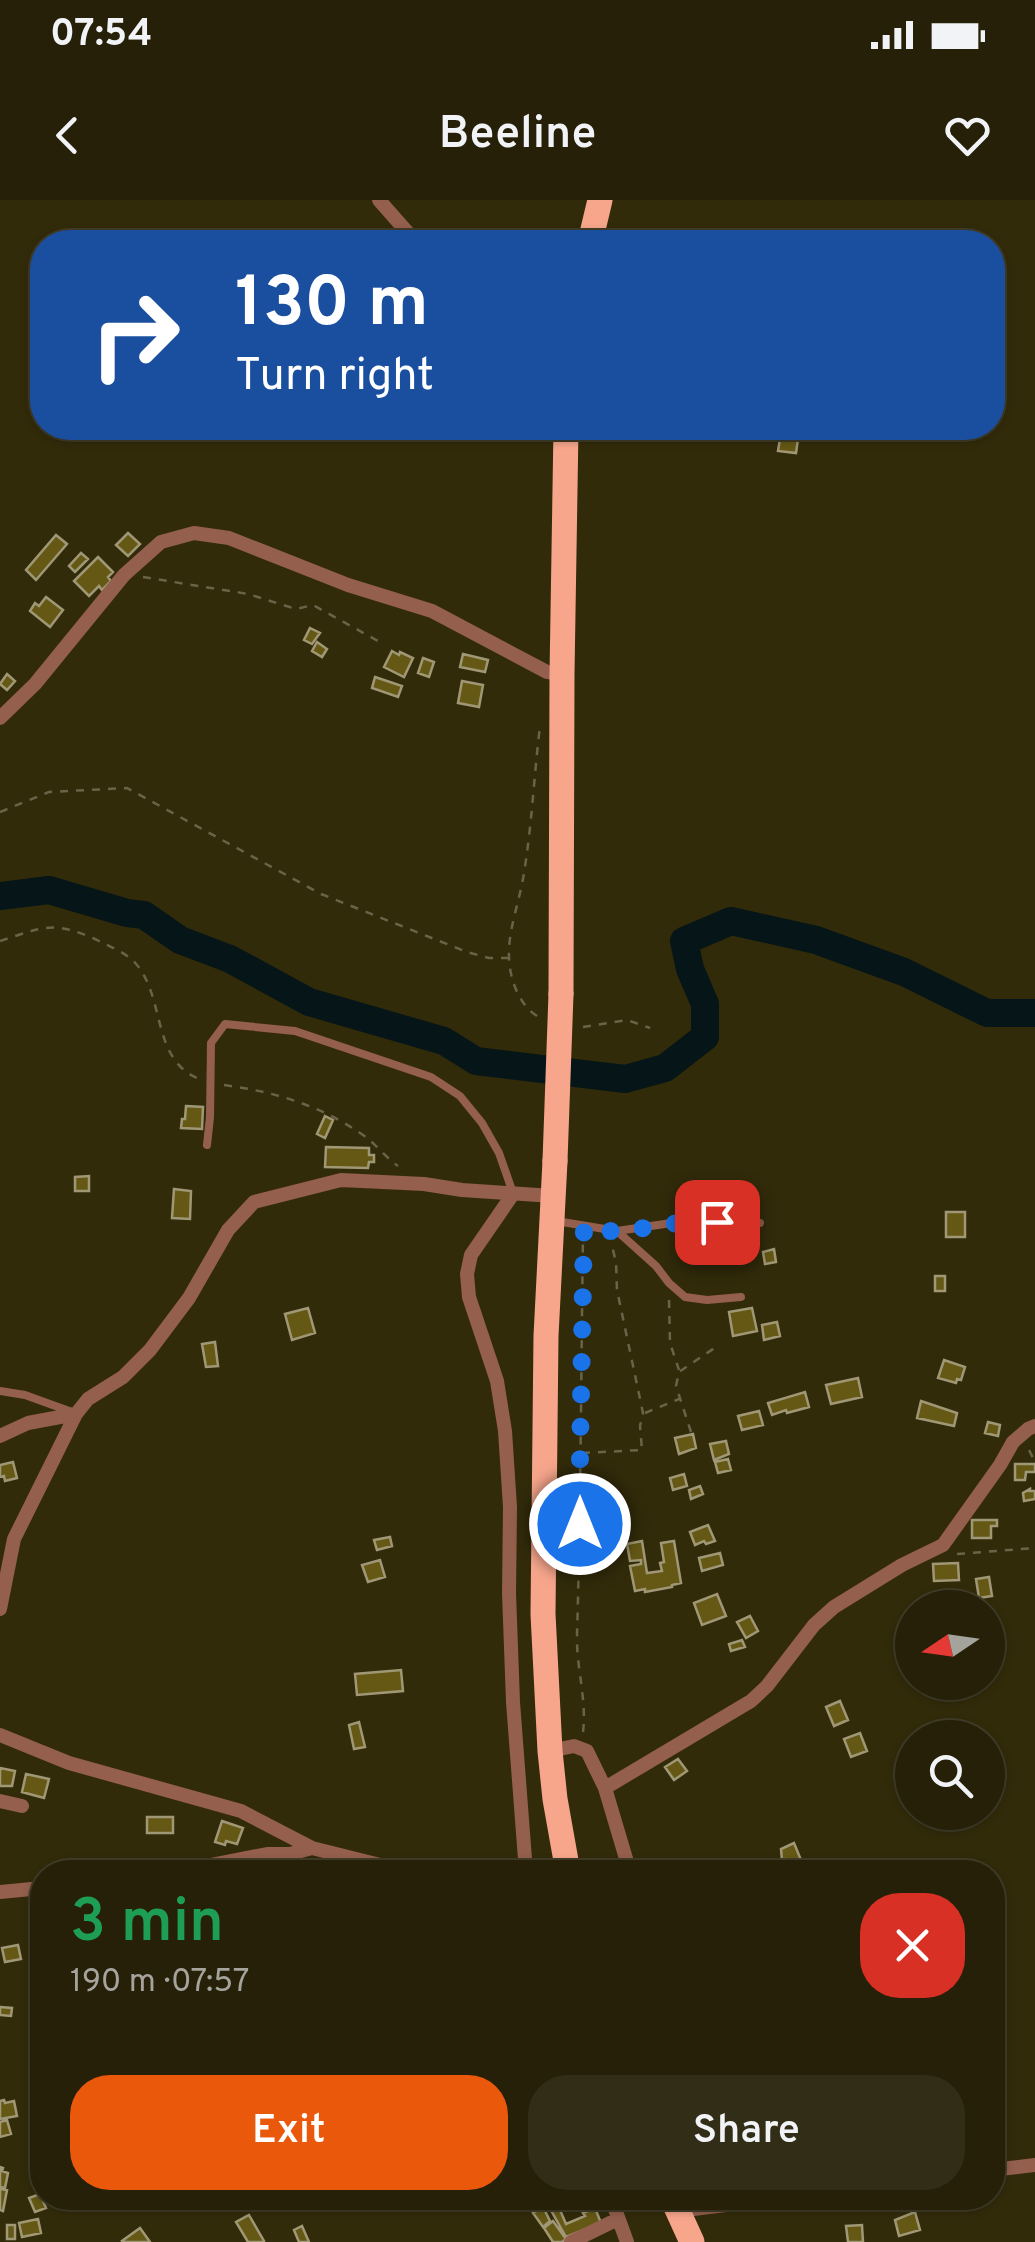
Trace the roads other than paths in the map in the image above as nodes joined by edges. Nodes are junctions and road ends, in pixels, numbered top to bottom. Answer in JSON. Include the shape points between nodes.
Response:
{"nodes":[{"id":1,"x":379,"y":200,"type":"edge"},
{"id":2,"x":600,"y":200,"type":"edge"},
{"id":3,"x":405,"y":230,"type":"edge"},
{"id":4,"x":593,"y":230,"type":"edge"},
{"id":5,"x":566,"y":440,"type":"edge"},
{"id":6,"x":562,"y":674,"type":"junction"},
{"id":7,"x":0,"y":718,"type":"edge"},
{"id":8,"x":206,"y":1145,"type":"dead end"},
{"id":9,"x":513,"y":1194,"type":"junction"},
{"id":10,"x":553,"y":1208,"type":"junction"},
{"id":11,"x":760,"y":1222,"type":"dead end"},
{"id":12,"x":612,"y":1231,"type":"junction"},
{"id":13,"x":741,"y":1297,"type":"dead end"},
{"id":14,"x":0,"y":1390,"type":"edge"},
{"id":15,"x":76,"y":1414,"type":"junction"},
{"id":16,"x":1035,"y":1426,"type":"edge"},
{"id":17,"x":0,"y":1436,"type":"edge"},
{"id":18,"x":0,"y":1609,"type":"edge"},
{"id":19,"x":0,"y":1735,"type":"edge"},
{"id":20,"x":562,"y":1748,"type":"junction"},
{"id":21,"x":605,"y":1788,"type":"junction"},
{"id":22,"x":0,"y":1801,"type":"edge"},
{"id":23,"x":22,"y":1806,"type":"dead end"},
{"id":24,"x":312,"y":1848,"type":"junction"},
{"id":25,"x":236,"y":1860,"type":"edge"},
{"id":26,"x":360,"y":1860,"type":"edge"},
{"id":27,"x":525,"y":1860,"type":"edge"},
{"id":28,"x":566,"y":1860,"type":"edge"},
{"id":29,"x":626,"y":1860,"type":"edge"},
{"id":30,"x":30,"y":1889,"type":"edge"},
{"id":31,"x":0,"y":1892,"type":"edge"},
{"id":32,"x":1035,"y":2164,"type":"edge"},
{"id":33,"x":1005,"y":2168,"type":"edge"},
{"id":34,"x":615,"y":2210,"type":"edge"},
{"id":35,"x":677,"y":2210,"type":"edge"},
{"id":36,"x":618,"y":2219,"type":"junction"},
{"id":37,"x":571,"y":2242,"type":"edge"},
{"id":38,"x":627,"y":2242,"type":"edge"},
{"id":39,"x":692,"y":2242,"type":"edge"}],
"edges":[{"from":1,"to":3,"type":"street"},
{"from":2,"to":4,"type":"highway"},
{"from":5,"to":6,"type":"highway"},
{"from":6,"to":7,"type":"street","via":[[546,672],[432,611],[229,538],[194,533],[162,542],[124,575]]},
{"from":6,"to":10,"type":"highway","bridge":true},
{"from":8,"to":9,"type":"lane","via":[[211,1043],[225,1024],[294,1030],[430,1077],[460,1096],[499,1153]]},
{"from":9,"to":10,"type":"street"},
{"from":9,"to":15,"type":"street","via":[[341,1180],[254,1202],[228,1230],[150,1350]]},
{"from":9,"to":27,"type":"street","via":[[466,1274],[506,1431],[513,1702]]},
{"from":10,"to":12,"type":"lane","via":[[584,1227]]},
{"from":10,"to":20,"type":"highway","via":[[542,1614]]},
{"from":11,"to":12,"type":"lane"},
{"from":12,"to":13,"type":"lane","via":[[685,1297]]},
{"from":14,"to":15,"type":"lane"},
{"from":15,"to":17,"type":"street"},
{"from":15,"to":18,"type":"street","via":[[14,1539]]},
{"from":16,"to":21,"type":"street","via":[[1013,1442],[943,1545],[834,1607],[751,1701]]},
{"from":19,"to":24,"type":"street","via":[[241,1811]]},
{"from":20,"to":21,"type":"street","via":[[587,1750]]},
{"from":20,"to":28,"type":"highway","via":[[555,1799]]},
{"from":21,"to":29,"type":"street"},
{"from":22,"to":23,"type":"street"},
{"from":24,"to":25,"type":"street"},
{"from":24,"to":26,"type":"street"},
{"from":30,"to":31,"type":"street"},
{"from":32,"to":33,"type":"street"},
{"from":34,"to":36,"type":"street"},
{"from":35,"to":39,"type":"highway"},
{"from":36,"to":37,"type":"street"},
{"from":36,"to":38,"type":"street"}]}
